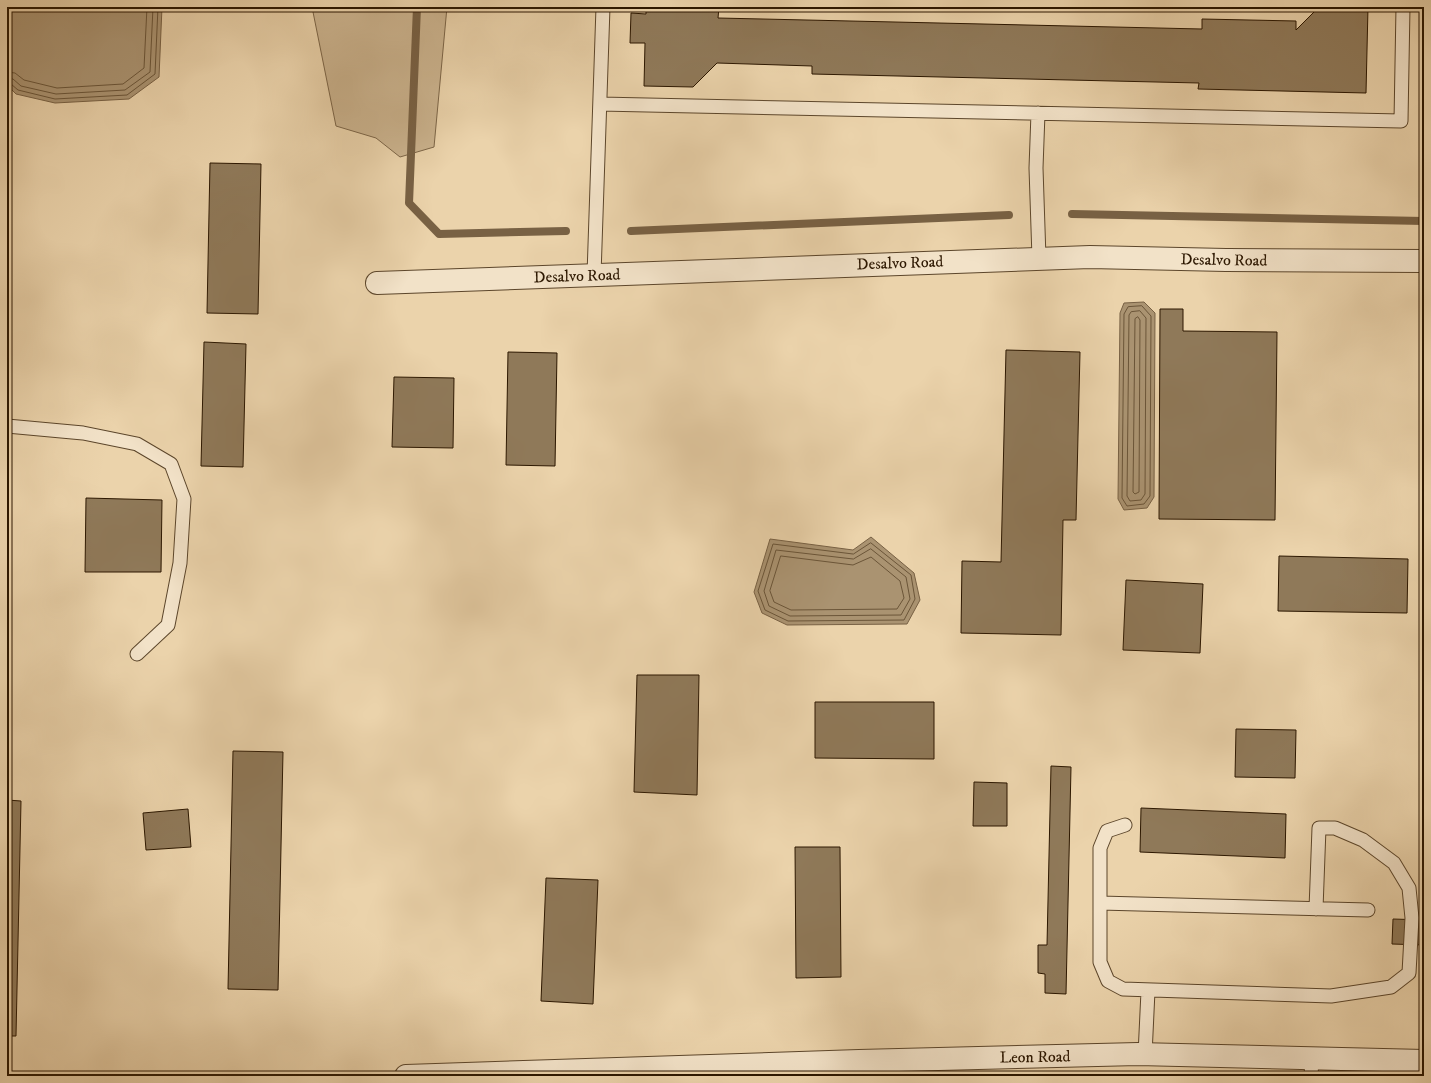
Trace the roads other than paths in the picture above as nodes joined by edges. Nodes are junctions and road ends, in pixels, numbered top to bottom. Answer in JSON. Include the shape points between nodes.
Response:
{"nodes":[{"id":1,"x":603,"y":7,"type":"edge"},
{"id":2,"x":1404,"y":7,"type":"edge"},
{"id":3,"x":600,"y":104,"type":"junction"},
{"id":4,"x":1038,"y":113,"type":"junction"},
{"id":5,"x":1039,"y":258,"type":"junction"},
{"id":6,"x":1424,"y":261,"type":"edge"},
{"id":7,"x":594,"y":275,"type":"junction"},
{"id":8,"x":377,"y":283,"type":"dead end"},
{"id":9,"x":7,"y":426,"type":"edge"},
{"id":10,"x":137,"y":654,"type":"dead end"},
{"id":11,"x":1125,"y":825,"type":"dead end"},
{"id":12,"x":1100,"y":903,"type":"junction"},
{"id":13,"x":1316,"y":909,"type":"junction"},
{"id":14,"x":1368,"y":910,"type":"dead end"},
{"id":15,"x":1148,"y":991,"type":"junction"},
{"id":16,"x":1145,"y":1055,"type":"junction"},
{"id":17,"x":1424,"y":1061,"type":"edge"},
{"id":18,"x":1311,"y":1067,"type":"edge"},
{"id":19,"x":406,"y":1076,"type":"edge"}],
"edges":[{"from":1,"to":3,"type":"lane"},
{"from":2,"to":4,"type":"lane","via":[[1401,121]]},
{"from":3,"to":4,"type":"lane"},
{"from":3,"to":7,"type":"lane"},
{"from":4,"to":5,"type":"lane","via":[[1036,168]]},
{"from":5,"to":6,"type":"street","name":"Desalvo Road"},
{"from":5,"to":7,"type":"street","name":"Desalvo Road"},
{"from":7,"to":8,"type":"street","name":"Desalvo Road"},
{"from":9,"to":10,"type":"lane","via":[[83,433],[137,444],[172,464],[184,499],[180,564],[168,625]]},
{"from":11,"to":12,"type":"lane","via":[[1107,831],[1100,848]]},
{"from":12,"to":13,"type":"lane"},
{"from":12,"to":15,"type":"lane","via":[[1100,962],[1108,981],[1123,989]]},
{"from":13,"to":14,"type":"lane"},
{"from":13,"to":15,"type":"lane","via":[[1319,828],[1335,828],[1363,840],[1394,863],[1409,888],[1412,918],[1409,973],[1391,987],[1331,996]]},
{"from":15,"to":16,"type":"lane"},
{"from":16,"to":18,"type":"street","name":"Leon Road"},
{"from":16,"to":19,"type":"street","name":"Leon Road","via":[[843,1061]]},
{"from":17,"to":18,"type":"street","name":"Leon Road"}]}
